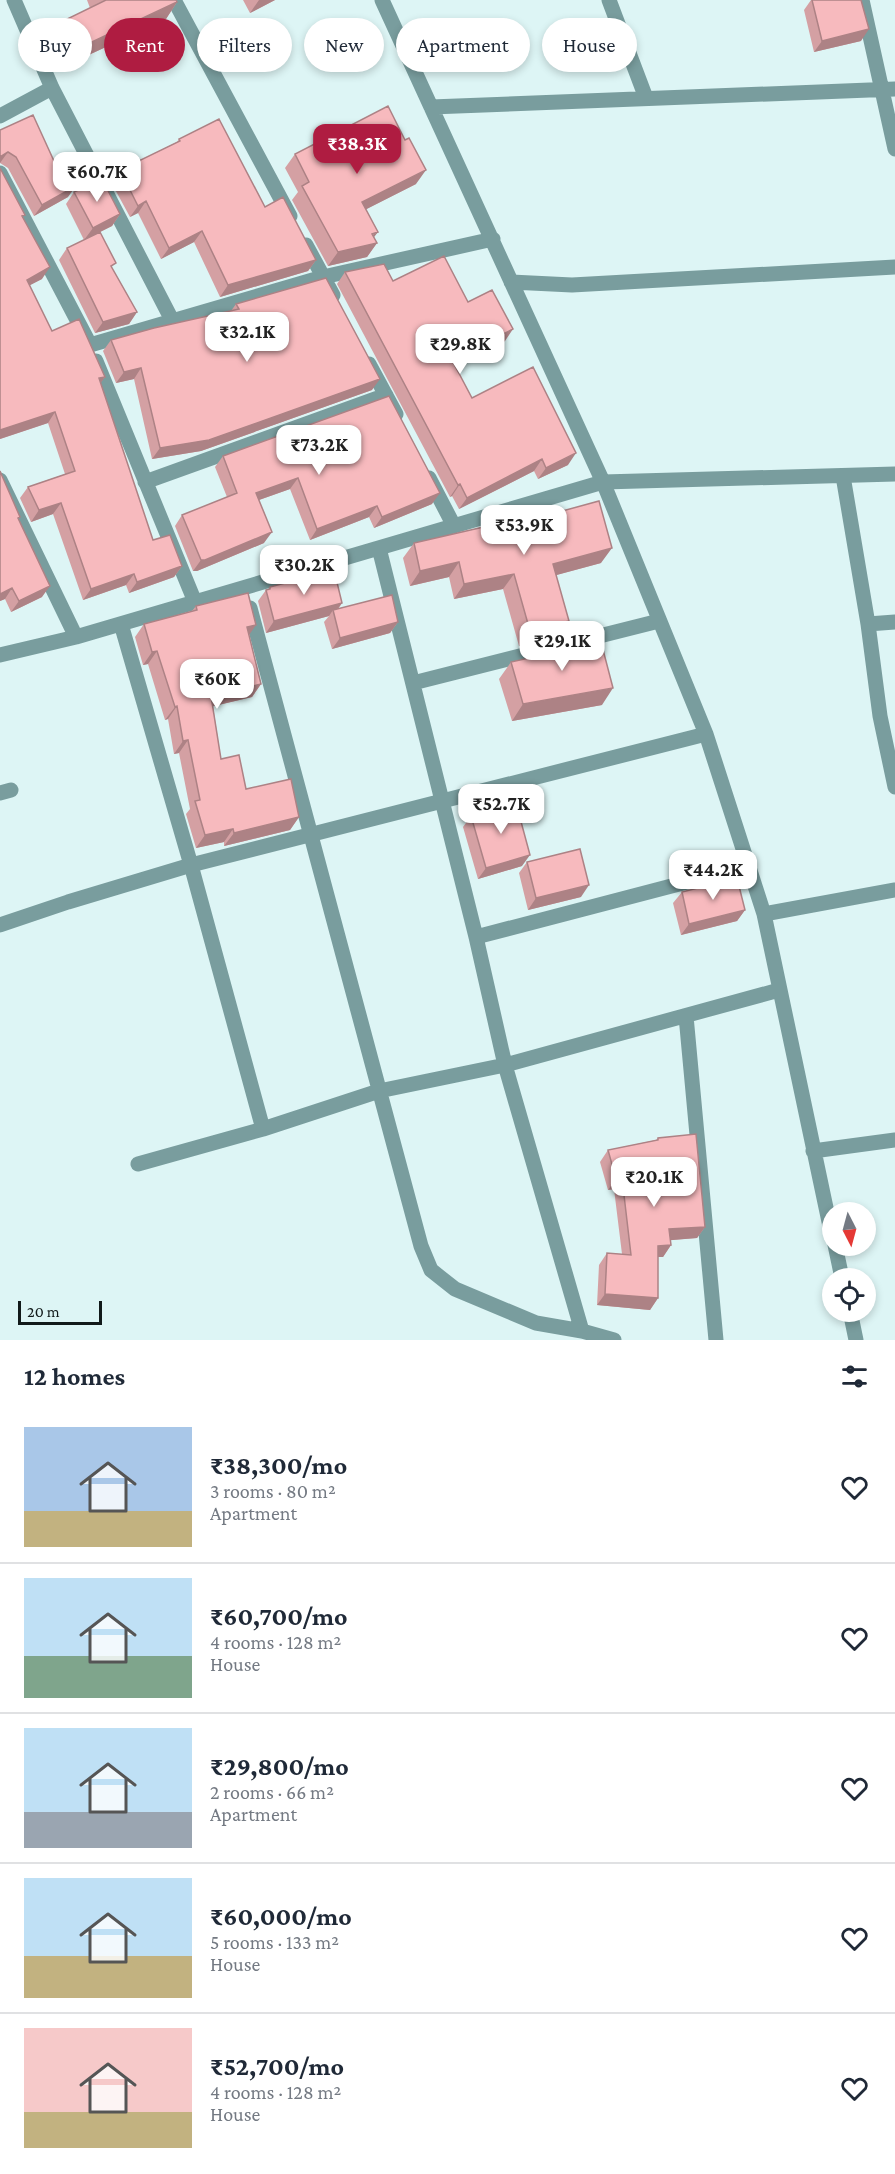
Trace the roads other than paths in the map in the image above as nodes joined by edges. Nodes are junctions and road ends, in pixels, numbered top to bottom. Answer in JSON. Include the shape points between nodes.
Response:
{"nodes":[{"id":1,"x":14,"y":0,"type":"edge"},
{"id":2,"x":174,"y":0,"type":"edge"},
{"id":3,"x":382,"y":0,"type":"edge"},
{"id":4,"x":609,"y":0,"type":"edge"},
{"id":5,"x":862,"y":0,"type":"edge"},
{"id":6,"x":52,"y":88,"type":"junction"},
{"id":7,"x":888,"y":90,"type":"edge"},
{"id":8,"x":646,"y":98,"type":"junction"},
{"id":9,"x":431,"y":107,"type":"junction"},
{"id":10,"x":0,"y":116,"type":"edge"},
{"id":11,"x":895,"y":149,"type":"edge"},
{"id":12,"x":0,"y":173,"type":"edge"},
{"id":13,"x":493,"y":239,"type":"junction"},
{"id":14,"x":895,"y":267,"type":"edge"},
{"id":15,"x":323,"y":277,"type":"junction"},
{"id":16,"x":511,"y":282,"type":"junction"},
{"id":17,"x":339,"y":307,"type":"edge"},
{"id":18,"x":173,"y":322,"type":"junction"},
{"id":19,"x":90,"y":345,"type":"junction"},
{"id":20,"x":360,"y":346,"type":"edge"},
{"id":21,"x":386,"y":395,"type":"junction"},
{"id":22,"x":401,"y":425,"type":"edge"},
{"id":23,"x":422,"y":466,"type":"edge"},
{"id":24,"x":895,"y":474,"type":"edge"},
{"id":25,"x":843,"y":476,"type":"junction"},
{"id":26,"x":0,"y":480,"type":"edge"},
{"id":27,"x":145,"y":482,"type":"junction"},
{"id":28,"x":603,"y":482,"type":"junction"},
{"id":29,"x":454,"y":526,"type":"junction"},
{"id":30,"x":380,"y":548,"type":"junction"},
{"id":31,"x":244,"y":588,"type":"junction"},
{"id":32,"x":195,"y":602,"type":"junction"},
{"id":33,"x":659,"y":621,"type":"junction"},
{"id":34,"x":895,"y":622,"type":"edge"},
{"id":35,"x":121,"y":624,"type":"junction"},
{"id":36,"x":868,"y":624,"type":"junction"},
{"id":37,"x":76,"y":638,"type":"junction"},
{"id":38,"x":0,"y":655,"type":"edge"},
{"id":39,"x":413,"y":683,"type":"junction"},
{"id":40,"x":706,"y":734,"type":"junction"},
{"id":41,"x":892,"y":754,"type":"edge"},
{"id":42,"x":895,"y":786,"type":"edge"},
{"id":43,"x":442,"y":800,"type":"junction"},
{"id":44,"x":311,"y":836,"type":"junction"},
{"id":45,"x":191,"y":865,"type":"junction"},
{"id":46,"x":748,"y":866,"type":"junction"},
{"id":47,"x":895,"y":890,"type":"edge"},
{"id":48,"x":764,"y":914,"type":"junction"},
{"id":49,"x":0,"y":925,"type":"edge"},
{"id":50,"x":476,"y":937,"type":"junction"},
{"id":51,"x":779,"y":990,"type":"junction"},
{"id":52,"x":686,"y":1016,"type":"junction"},
{"id":53,"x":505,"y":1065,"type":"junction"},
{"id":54,"x":379,"y":1091,"type":"junction"},
{"id":55,"x":263,"y":1129,"type":"junction"},
{"id":56,"x":895,"y":1140,"type":"edge"},
{"id":57,"x":813,"y":1151,"type":"junction"},
{"id":58,"x":138,"y":1164,"type":"dead end"},
{"id":59,"x":824,"y":1202,"type":"edge"},
{"id":60,"x":852,"y":1322,"type":"edge"},
{"id":61,"x":582,"y":1331,"type":"junction"},
{"id":62,"x":614,"y":1340,"type":"edge"},
{"id":63,"x":716,"y":1340,"type":"edge"},
{"id":64,"x":856,"y":1340,"type":"edge"}],
"edges":[{"from":1,"to":6,"type":"street"},
{"from":2,"to":15,"type":"street"},
{"from":3,"to":9,"type":"street"},
{"from":4,"to":8,"type":"street"},
{"from":5,"to":7,"type":"street"},
{"from":6,"to":10,"type":"street"},
{"from":6,"to":18,"type":"street"},
{"from":7,"to":8,"type":"street"},
{"from":7,"to":11,"type":"street"},
{"from":8,"to":9,"type":"street"},
{"from":9,"to":13,"type":"street"},
{"from":12,"to":19,"type":"street"},
{"from":13,"to":15,"type":"street"},
{"from":13,"to":16,"type":"street"},
{"from":14,"to":16,"type":"street","via":[[572,285]]},
{"from":15,"to":17,"type":"street"},
{"from":15,"to":18,"type":"street"},
{"from":16,"to":28,"type":"street"},
{"from":18,"to":19,"type":"street"},
{"from":19,"to":27,"type":"street"},
{"from":20,"to":21,"type":"street"},
{"from":21,"to":22,"type":"street"},
{"from":21,"to":27,"type":"street"},
{"from":23,"to":29,"type":"street"},
{"from":24,"to":25,"type":"street"},
{"from":25,"to":28,"type":"street"},
{"from":25,"to":36,"type":"street"},
{"from":26,"to":37,"type":"street"},
{"from":27,"to":32,"type":"street"},
{"from":28,"to":29,"type":"street"},
{"from":28,"to":33,"type":"street"},
{"from":29,"to":30,"type":"street"},
{"from":30,"to":31,"type":"street"},
{"from":30,"to":39,"type":"street"},
{"from":31,"to":32,"type":"street"},
{"from":31,"to":44,"type":"street"},
{"from":32,"to":35,"type":"street"},
{"from":33,"to":39,"type":"street"},
{"from":33,"to":40,"type":"street"},
{"from":34,"to":36,"type":"street"},
{"from":35,"to":37,"type":"street"},
{"from":35,"to":45,"type":"street"},
{"from":36,"to":41,"type":"street","via":[[880,716]]},
{"from":37,"to":38,"type":"street"},
{"from":39,"to":43,"type":"street"},
{"from":40,"to":43,"type":"street"},
{"from":40,"to":46,"type":"street"},
{"from":41,"to":42,"type":"street"},
{"from":43,"to":44,"type":"street"},
{"from":43,"to":50,"type":"street"},
{"from":44,"to":45,"type":"street"},
{"from":44,"to":54,"type":"street"},
{"from":45,"to":49,"type":"street"},
{"from":45,"to":55,"type":"street"},
{"from":46,"to":48,"type":"street"},
{"from":46,"to":50,"type":"street"},
{"from":47,"to":48,"type":"street"},
{"from":48,"to":51,"type":"street"},
{"from":50,"to":53,"type":"street"},
{"from":51,"to":52,"type":"street"},
{"from":51,"to":57,"type":"street"},
{"from":52,"to":53,"type":"street"},
{"from":52,"to":63,"type":"street"},
{"from":53,"to":54,"type":"street"},
{"from":53,"to":61,"type":"street"},
{"from":54,"to":55,"type":"street"},
{"from":54,"to":61,"type":"street","via":[[431,1270],[455,1289],[536,1323]]},
{"from":55,"to":58,"type":"street"},
{"from":56,"to":57,"type":"street"},
{"from":57,"to":59,"type":"street"},
{"from":60,"to":64,"type":"street"},
{"from":61,"to":62,"type":"street"}]}
